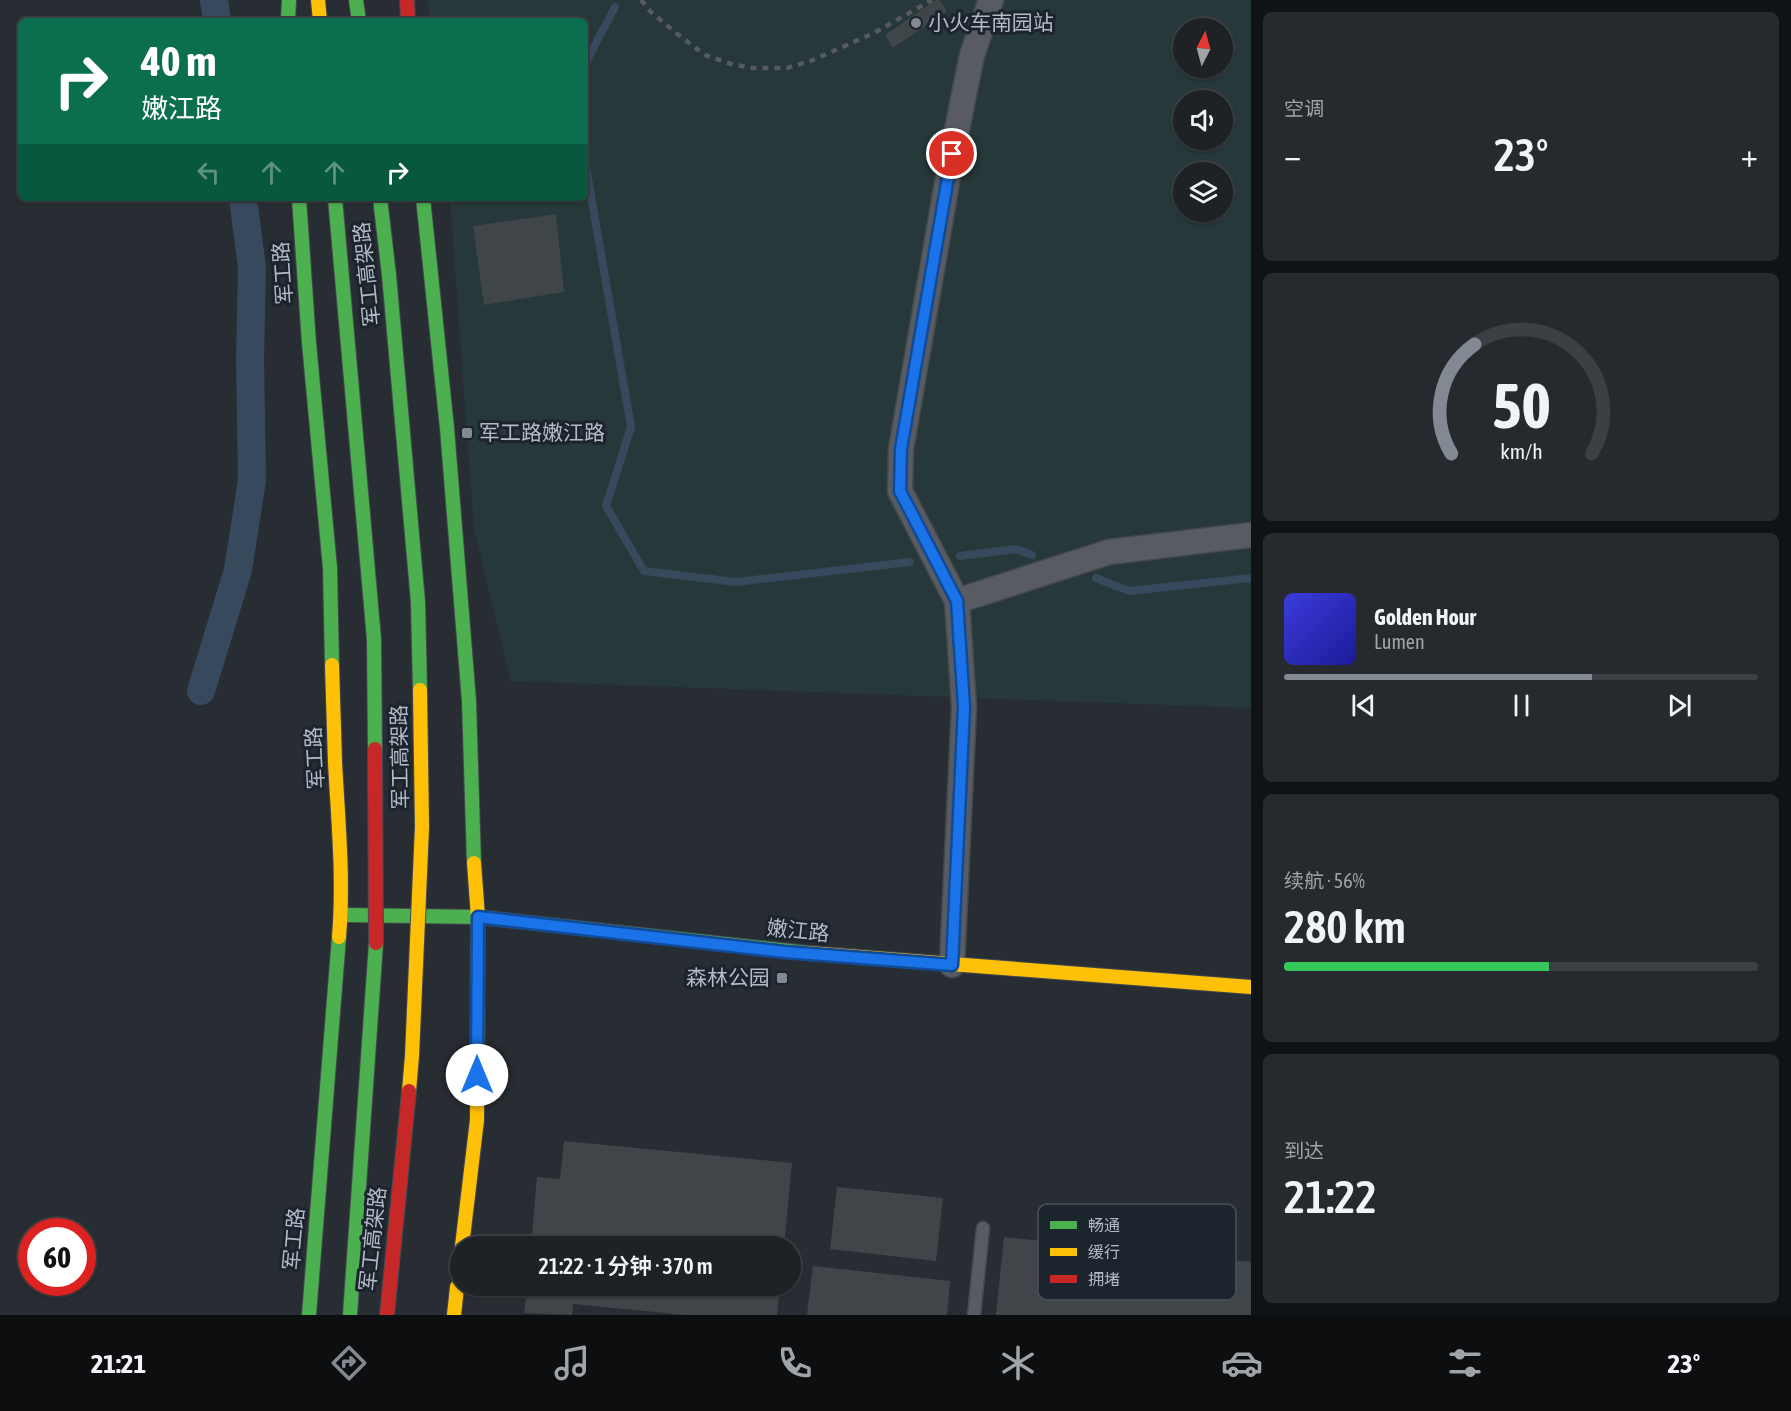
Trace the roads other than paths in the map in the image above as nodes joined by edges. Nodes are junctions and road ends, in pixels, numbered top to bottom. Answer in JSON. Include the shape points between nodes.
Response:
{"nodes":[{"id":1,"x":281,"y":0,"type":"edge"},
{"id":2,"x":289,"y":0,"type":"edge"},
{"id":3,"x":318,"y":0,"type":"edge"},
{"id":4,"x":356,"y":0,"type":"edge"},
{"id":5,"x":399,"y":0,"type":"edge"},
{"id":6,"x":407,"y":0,"type":"edge"},
{"id":7,"x":991,"y":0,"type":"edge"},
{"id":8,"x":283,"y":18,"type":"edge"},
{"id":9,"x":288,"y":18,"type":"edge"},
{"id":10,"x":320,"y":18,"type":"edge"},
{"id":11,"x":359,"y":18,"type":"edge"},
{"id":12,"x":402,"y":18,"type":"edge"},
{"id":13,"x":408,"y":18,"type":"edge"},
{"id":14,"x":300,"y":201,"type":"edge"},
{"id":15,"x":335,"y":201,"type":"edge"},
{"id":16,"x":380,"y":201,"type":"edge"},
{"id":17,"x":423,"y":201,"type":"edge"},
{"id":18,"x":1251,"y":535,"type":"edge"},
{"id":19,"x":957,"y":601,"type":"junction"},
{"id":20,"x":341,"y":915,"type":"junction"},
{"id":21,"x":478,"y":917,"type":"junction"},
{"id":22,"x":952,"y":965,"type":"junction"},
{"id":23,"x":1251,"y":987,"type":"edge"},
{"id":24,"x":983,"y":1228,"type":"dead end"},
{"id":25,"x":463,"y":1236,"type":"edge"},
{"id":26,"x":455,"y":1296,"type":"edge"},
{"id":27,"x":457,"y":1296,"type":"edge"},
{"id":28,"x":309,"y":1315,"type":"edge"},
{"id":29,"x":351,"y":1315,"type":"edge"},
{"id":30,"x":387,"y":1315,"type":"edge"},
{"id":31,"x":448,"y":1315,"type":"edge"},
{"id":32,"x":454,"y":1315,"type":"edge"},
{"id":33,"x":974,"y":1315,"type":"edge"}],
"edges":[{"from":1,"to":8,"type":"main road"},
{"from":2,"to":9,"type":"main road"},
{"from":3,"to":10,"type":"main road"},
{"from":4,"to":11,"type":"main road"},
{"from":5,"to":12,"type":"main road"},
{"from":6,"to":13,"type":"main road"},
{"from":7,"to":19,"type":"street","via":[[972,55],[952,154],[901,449],[900,491]]},
{"from":14,"to":20,"type":"main road","name":"军工路","via":[[330,568]]},
{"from":15,"to":29,"type":"main road","name":"军工高架路","bridge":true,"via":[[374,639],[376,954]]},
{"from":16,"to":30,"type":"main road","name":"军工高架路","bridge":true,"via":[[418,602],[422,827],[412,1056]]},
{"from":17,"to":21,"type":"main road","via":[[469,701]]},
{"from":18,"to":19,"type":"street","via":[[1109,552]]},
{"from":19,"to":22,"type":"street","via":[[964,707]]},
{"from":20,"to":21,"type":"main road","name":"嫩江路"},
{"from":20,"to":28,"type":"main road","name":"军工路"},
{"from":21,"to":22,"type":"main road","name":"嫩江路","via":[[795,953]]},
{"from":21,"to":25,"type":"main road","via":[[477,1120]]},
{"from":22,"to":23,"type":"main road","name":"嫩江路"},
{"from":24,"to":33,"type":"lane"},
{"from":26,"to":31,"type":"main road"},
{"from":27,"to":32,"type":"main road"}]}
